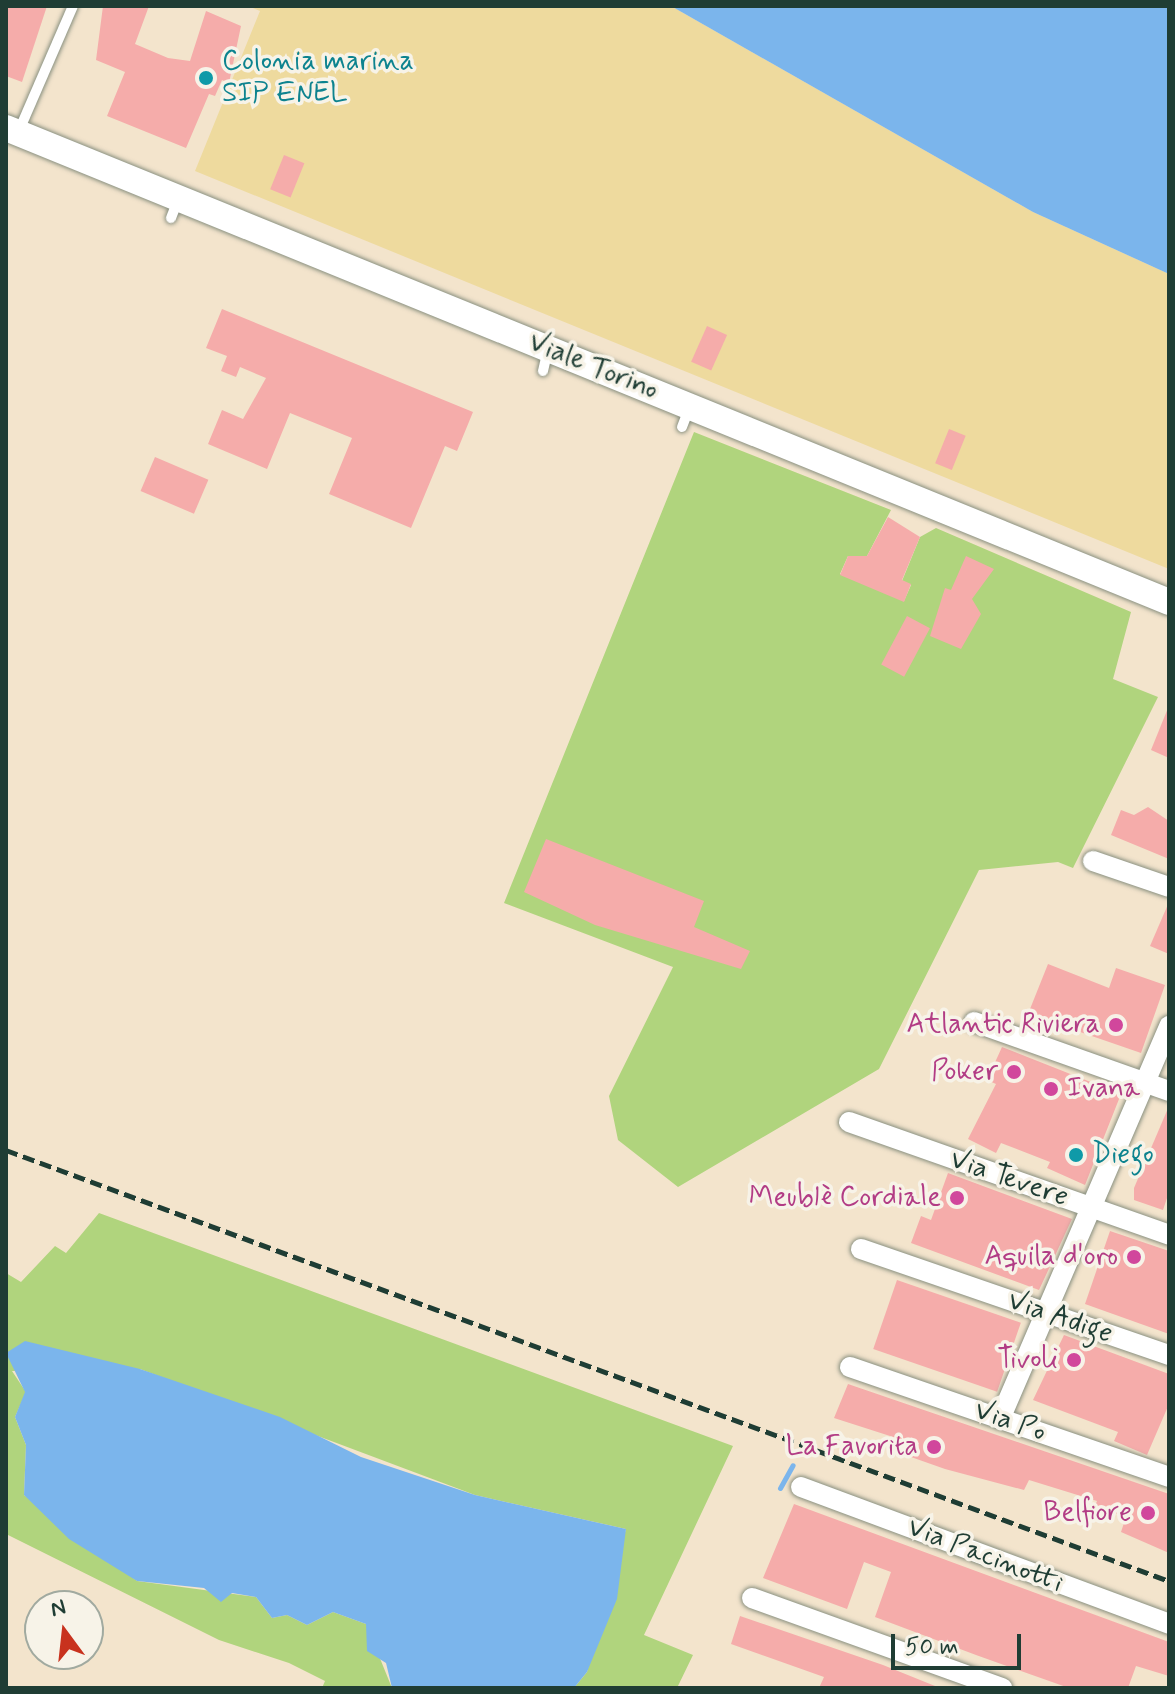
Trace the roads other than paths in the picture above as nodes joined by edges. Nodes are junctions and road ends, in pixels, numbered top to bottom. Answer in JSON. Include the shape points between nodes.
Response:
{"nodes":[{"id":1,"x":73,"y":6,"type":"edge"},
{"id":2,"x":12,"y":130,"type":"edge"},
{"id":3,"x":1169,"y":602,"type":"edge"},
{"id":4,"x":1093,"y":861,"type":"dead end"},
{"id":5,"x":1169,"y":887,"type":"edge"},
{"id":6,"x":974,"y":1022,"type":"dead end"},
{"id":7,"x":1169,"y":1026,"type":"edge"},
{"id":8,"x":1145,"y":1083,"type":"junction"},
{"id":9,"x":1169,"y":1091,"type":"edge"},
{"id":10,"x":849,"y":1122,"type":"dead end"},
{"id":11,"x":1091,"y":1208,"type":"junction"},
{"id":12,"x":1169,"y":1235,"type":"edge"},
{"id":13,"x":861,"y":1249,"type":"dead end"},
{"id":14,"x":1045,"y":1313,"type":"junction"},
{"id":15,"x":1169,"y":1355,"type":"edge"},
{"id":16,"x":850,"y":1367,"type":"dead end"},
{"id":17,"x":1000,"y":1419,"type":"junction"},
{"id":18,"x":1166,"y":1469,"type":"edge"},
{"id":19,"x":801,"y":1487,"type":"dead end"},
{"id":20,"x":752,"y":1598,"type":"dead end"},
{"id":21,"x":1169,"y":1624,"type":"edge"},
{"id":22,"x":1002,"y":1688,"type":"edge"}],
"edges":[{"from":1,"to":2,"type":"lane","name":"Viale Torino"},
{"from":2,"to":3,"type":"street","name":"Viale Torino","via":[[175,208],[545,360],[946,521]]},
{"from":4,"to":5,"type":"street"},
{"from":6,"to":8,"type":"street"},
{"from":7,"to":8,"type":"street"},
{"from":8,"to":9,"type":"street"},
{"from":8,"to":11,"type":"street"},
{"from":10,"to":11,"type":"street","name":"Via Tevere"},
{"from":11,"to":12,"type":"street","name":"Via Tevere"},
{"from":11,"to":14,"type":"street"},
{"from":13,"to":14,"type":"street","name":"Via Adige"},
{"from":14,"to":15,"type":"street","name":"Via Adige"},
{"from":14,"to":17,"type":"street"},
{"from":16,"to":17,"type":"street","name":"Via Po"},
{"from":17,"to":18,"type":"street","name":"Via Po"},
{"from":19,"to":21,"type":"street","name":"Via Pacinotti"},
{"from":20,"to":22,"type":"street"}]}
